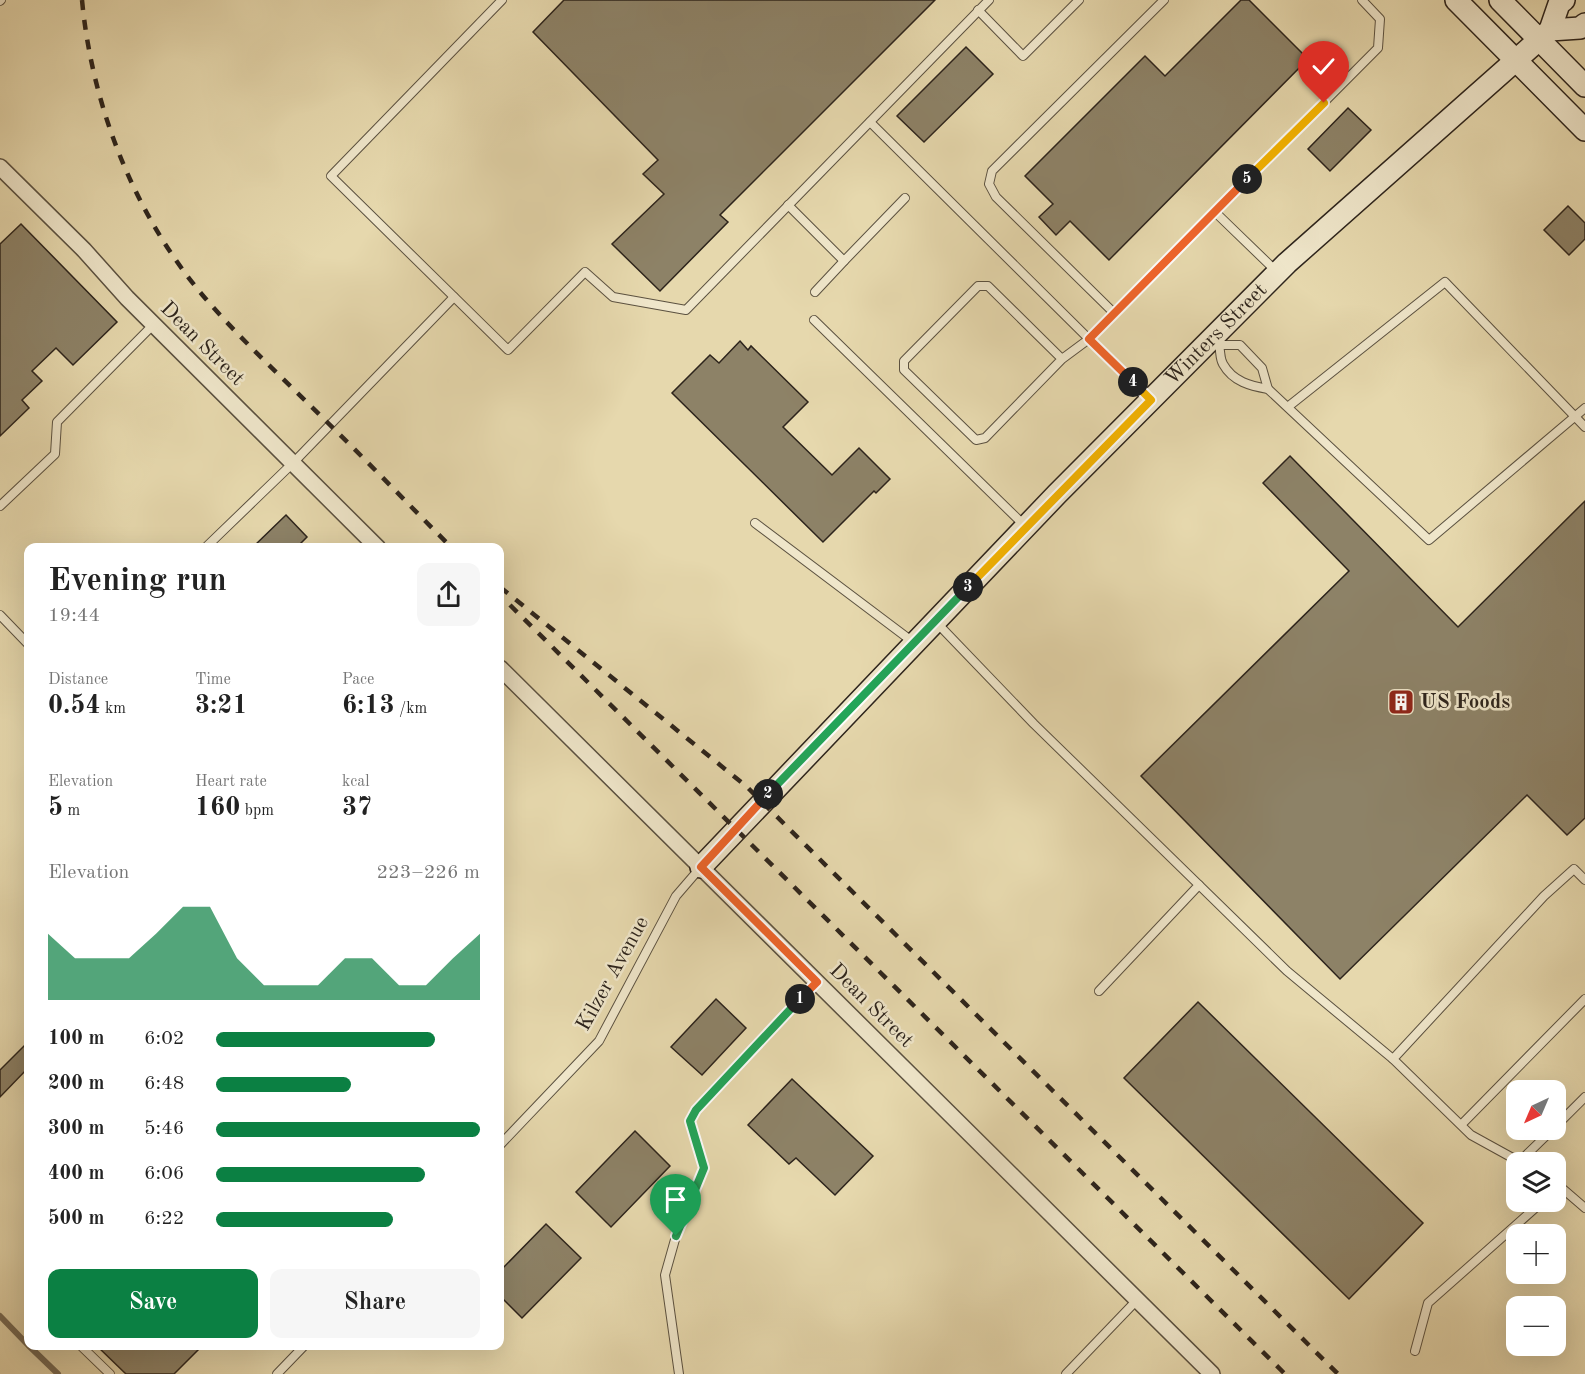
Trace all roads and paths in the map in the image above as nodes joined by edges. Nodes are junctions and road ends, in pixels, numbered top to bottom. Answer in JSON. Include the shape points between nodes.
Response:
{"nodes":[{"id":1,"x":502,"y":0,"type":"edge"},
{"id":2,"x":988,"y":0,"type":"edge"},
{"id":3,"x":1079,"y":0,"type":"edge"},
{"id":4,"x":1164,"y":0,"type":"edge"},
{"id":5,"x":1362,"y":0,"type":"edge"},
{"id":6,"x":1456,"y":0,"type":"edge"},
{"id":7,"x":1500,"y":0,"type":"edge"},
{"id":8,"x":1564,"y":0,"type":"edge"},
{"id":9,"x":978,"y":10,"type":"junction"},
{"id":10,"x":1585,"y":24,"type":"edge"},
{"id":11,"x":1544,"y":35,"type":"junction"},
{"id":12,"x":1515,"y":60,"type":"junction"},
{"id":13,"x":1585,"y":86,"type":"edge"},
{"id":14,"x":870,"y":122,"type":"junction"},
{"id":15,"x":1585,"y":130,"type":"edge"},
{"id":16,"x":0,"y":166,"type":"edge"},
{"id":17,"x":905,"y":198,"type":"dead end"},
{"id":18,"x":788,"y":205,"type":"junction"},
{"id":19,"x":1215,"y":212,"type":"junction"},
{"id":20,"x":844,"y":261,"type":"junction"},
{"id":21,"x":1277,"y":272,"type":"junction"},
{"id":22,"x":815,"y":292,"type":"dead end"},
{"id":23,"x":454,"y":297,"type":"junction"},
{"id":24,"x":1114,"y":313,"type":"junction"},
{"id":25,"x":814,"y":320,"type":"dead end"},
{"id":26,"x":153,"y":325,"type":"junction"},
{"id":27,"x":1089,"y":339,"type":"junction"},
{"id":28,"x":1217,"y":341,"type":"junction"},
{"id":29,"x":1062,"y":359,"type":"junction"},
{"id":30,"x":1268,"y":388,"type":"junction"},
{"id":31,"x":1151,"y":400,"type":"junction"},
{"id":32,"x":1289,"y":406,"type":"junction"},
{"id":33,"x":1585,"y":408,"type":"edge"},
{"id":34,"x":1576,"y":418,"type":"junction"},
{"id":35,"x":1585,"y":427,"type":"edge"},
{"id":36,"x":293,"y":463,"type":"junction"},
{"id":37,"x":0,"y":506,"type":"edge"},
{"id":38,"x":755,"y":523,"type":"dead end"},
{"id":39,"x":1026,"y":527,"type":"junction"},
{"id":40,"x":210,"y":543,"type":"edge"},
{"id":41,"x":373,"y":543,"type":"edge"},
{"id":42,"x":0,"y":615,"type":"edge"},
{"id":43,"x":935,"y":621,"type":"junction"},
{"id":44,"x":24,"y":640,"type":"edge"},
{"id":45,"x":914,"y":643,"type":"junction"},
{"id":46,"x":504,"y":672,"type":"edge"},
{"id":47,"x":701,"y":867,"type":"junction"},
{"id":48,"x":1585,"y":880,"type":"edge"},
{"id":49,"x":1199,"y":885,"type":"junction"},
{"id":50,"x":817,"y":982,"type":"junction"},
{"id":51,"x":1099,"y":991,"type":"dead end"},
{"id":52,"x":1585,"y":999,"type":"edge"},
{"id":53,"x":1394,"y":1059,"type":"junction"},
{"id":54,"x":1585,"y":1097,"type":"edge"},
{"id":55,"x":1566,"y":1116,"type":"edge"},
{"id":56,"x":1462,"y":1124,"type":"junction"},
{"id":57,"x":1542,"y":1140,"type":"edge"},
{"id":58,"x":504,"y":1141,"type":"edge"},
{"id":59,"x":1530,"y":1152,"type":"edge"},
{"id":60,"x":1506,"y":1154,"type":"edge"},
{"id":61,"x":1566,"y":1193,"type":"edge"},
{"id":62,"x":1585,"y":1208,"type":"edge"},
{"id":63,"x":1531,"y":1212,"type":"edge"},
{"id":64,"x":1137,"y":1300,"type":"junction"},
{"id":65,"x":85,"y":1350,"type":"edge"},
{"id":66,"x":300,"y":1350,"type":"edge"},
{"id":67,"x":1415,"y":1351,"type":"dead end"},
{"id":68,"x":110,"y":1374,"type":"edge"},
{"id":69,"x":277,"y":1374,"type":"edge"},
{"id":70,"x":679,"y":1374,"type":"edge"},
{"id":71,"x":1066,"y":1374,"type":"edge"},
{"id":72,"x":1212,"y":1374,"type":"edge"}],
"edges":[{"from":1,"to":23,"type":"lane","via":[[331,176]]},
{"from":2,"to":9,"type":"lane"},
{"from":3,"to":9,"type":"lane","via":[[1023,56]]},
{"from":4,"to":24,"type":"lane","via":[[992,171],[989,184],[996,197]]},
{"from":5,"to":19,"type":"lane","via":[[1380,19],[1378,48]]},
{"from":6,"to":12,"type":"street"},
{"from":7,"to":11,"type":"street"},
{"from":8,"to":11,"type":"street","name":"Winters Street"},
{"from":9,"to":14,"type":"lane"},
{"from":10,"to":11,"type":"street"},
{"from":11,"to":12,"type":"street","name":"Winters Street"},
{"from":11,"to":13,"type":"street"},
{"from":12,"to":15,"type":"street"},
{"from":12,"to":21,"type":"street","name":"Winters Street"},
{"from":14,"to":18,"type":"lane"},
{"from":14,"to":27,"type":"lane"},
{"from":16,"to":26,"type":"street","name":"Dean Street"},
{"from":17,"to":20,"type":"lane"},
{"from":18,"to":20,"type":"lane"},
{"from":18,"to":23,"type":"lane","via":[[686,310],[614,297],[585,272],[508,350]]},
{"from":19,"to":21,"type":"lane"},
{"from":19,"to":24,"type":"lane"},
{"from":20,"to":22,"type":"lane"},
{"from":21,"to":28,"type":"street","name":"Winters Street"},
{"from":23,"to":36,"type":"lane"},
{"from":24,"to":27,"type":"lane"},
{"from":25,"to":39,"type":"lane"},
{"from":26,"to":36,"type":"street","name":"Dean Street"},
{"from":26,"to":37,"type":"lane","via":[[57,422],[55,454]]},
{"from":27,"to":29,"type":"lane"},
{"from":27,"to":31,"type":"lane"},
{"from":28,"to":30,"type":"lane","via":[[1240,345],[1262,368]]},
{"from":28,"to":30,"type":"lane","via":[[1223,364],[1244,385]]},
{"from":28,"to":31,"type":"street","name":"Winters Street"},
{"from":29,"to":29,"type":"lane","via":[[985,438],[976,440],[904,370],[904,361],[978,286],[988,286]]},
{"from":30,"to":32,"type":"lane"},
{"from":31,"to":39,"type":"street","name":"Winters Street"},
{"from":32,"to":34,"type":"lane","via":[[1429,540]]},
{"from":32,"to":34,"type":"lane","via":[[1444,282]]},
{"from":33,"to":34,"type":"lane"},
{"from":34,"to":35,"type":"lane"},
{"from":36,"to":40,"type":"lane"},
{"from":36,"to":41,"type":"street","name":"Dean Street"},
{"from":38,"to":45,"type":"lane"},
{"from":39,"to":43,"type":"street","name":"Winters Street"},
{"from":42,"to":44,"type":"lane"},
{"from":43,"to":45,"type":"street","name":"Winters Street"},
{"from":43,"to":49,"type":"lane"},
{"from":45,"to":47,"type":"street","name":"Winters Street"},
{"from":46,"to":47,"type":"street","name":"Dean Street"},
{"from":47,"to":50,"type":"street","name":"Dean Street"},
{"from":47,"to":58,"type":"lane","name":"Kilzer Avenue","via":[[676,896],[599,1041]]},
{"from":48,"to":53,"type":"lane","via":[[1574,869],[1544,896]]},
{"from":49,"to":51,"type":"lane"},
{"from":49,"to":53,"type":"lane","via":[[1287,971]]},
{"from":50,"to":64,"type":"street","name":"Dean Street"},
{"from":50,"to":70,"type":"lane","via":[[690,1121],[704,1168],[676,1236],[665,1275]]},
{"from":52,"to":56,"type":"lane"},
{"from":53,"to":56,"type":"lane"},
{"from":54,"to":55,"type":"lane"},
{"from":56,"to":60,"type":"lane","via":[[1472,1135]]},
{"from":57,"to":59,"type":"lane"},
{"from":61,"to":62,"type":"lane"},
{"from":63,"to":67,"type":"lane","via":[[1428,1303]]},
{"from":64,"to":71,"type":"lane"},
{"from":64,"to":72,"type":"street","name":"Dean Street"},
{"from":65,"to":68,"type":"lane"},
{"from":66,"to":69,"type":"lane"}]}
